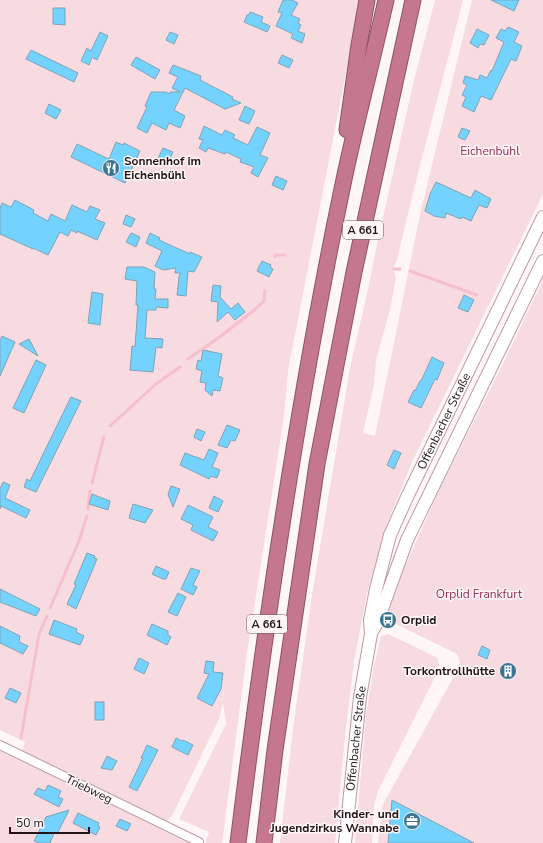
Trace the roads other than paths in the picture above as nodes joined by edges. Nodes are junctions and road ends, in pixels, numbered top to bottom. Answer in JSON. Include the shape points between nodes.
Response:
{"nodes":[{"id":1,"x":368,"y":0,"type":"edge"},
{"id":2,"x":386,"y":0,"type":"edge"},
{"id":3,"x":413,"y":0,"type":"edge"},
{"id":4,"x":424,"y":0,"type":"edge"},
{"id":5,"x":390,"y":102,"type":"junction"},
{"id":6,"x":342,"y":188,"type":"junction"},
{"id":7,"x":543,"y":217,"type":"edge"},
{"id":8,"x":543,"y":261,"type":"edge"},
{"id":9,"x":371,"y":634,"type":"junction"},
{"id":10,"x":0,"y":746,"type":"edge"},
{"id":11,"x":199,"y":842,"type":"dead end"},
{"id":12,"x":238,"y":843,"type":"edge"},
{"id":13,"x":264,"y":843,"type":"edge"},
{"id":14,"x":345,"y":843,"type":"edge"}],
"edges":[{"from":1,"to":6,"type":"highway","via":[[348,112]]},
{"from":2,"to":6,"type":"highway","number":"A 661"},
{"from":3,"to":5,"type":"highway","number":"A 661"},
{"from":4,"to":5,"type":"highway"},
{"from":5,"to":13,"type":"highway","number":"A 661","via":[[317,464]]},
{"from":6,"to":12,"type":"highway","number":"A 661","via":[[301,405],[271,593]]},
{"from":7,"to":9,"type":"main road","name":"Offenbacher Straße","via":[[390,535],[370,620]]},
{"from":8,"to":9,"type":"main road","name":"Offenbacher Straße","via":[[407,540]]},
{"from":9,"to":14,"type":"main road","name":"Offenbacher Straße","via":[[360,696]]},
{"from":10,"to":11,"type":"street","name":"Triebweg"}]}
